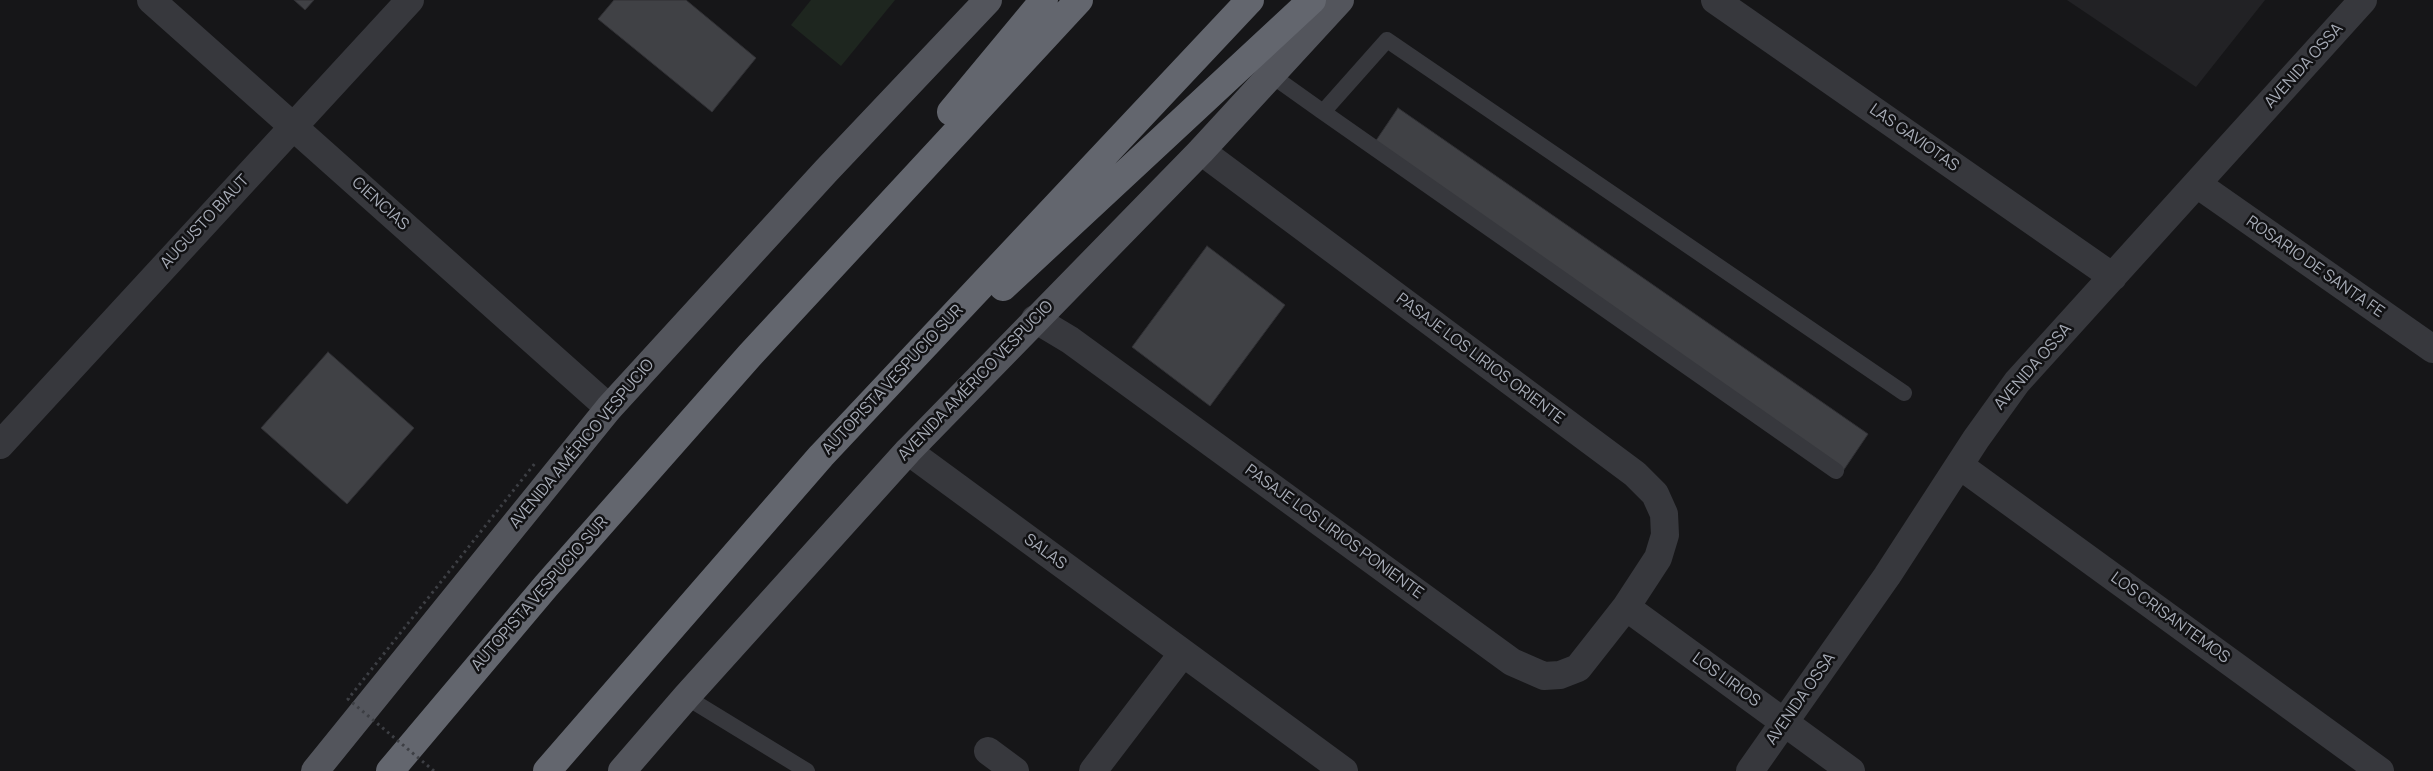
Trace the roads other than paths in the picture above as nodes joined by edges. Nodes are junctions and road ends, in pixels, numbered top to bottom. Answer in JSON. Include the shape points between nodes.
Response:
{"nodes":[{"id":1,"x":151,"y":0,"type":"edge"},
{"id":2,"x":410,"y":0,"type":"edge"},
{"id":3,"x":988,"y":0,"type":"edge"},
{"id":4,"x":1044,"y":0,"type":"edge"},
{"id":5,"x":1079,"y":0,"type":"edge"},
{"id":6,"x":1250,"y":0,"type":"edge"},
{"id":7,"x":1312,"y":0,"type":"edge"},
{"id":8,"x":1340,"y":0,"type":"edge"},
{"id":9,"x":1715,"y":0,"type":"edge"},
{"id":10,"x":2363,"y":0,"type":"edge"},
{"id":11,"x":1271,"y":75,"type":"junction"},
{"id":12,"x":1323,"y":112,"type":"junction"},
{"id":13,"x":293,"y":126,"type":"junction"},
{"id":14,"x":1201,"y":151,"type":"junction"},
{"id":15,"x":2197,"y":184,"type":"junction"},
{"id":16,"x":2114,"y":277,"type":"junction"},
{"id":17,"x":1035,"y":319,"type":"junction"},
{"id":18,"x":2433,"y":349,"type":"edge"},
{"id":19,"x":750,"y":355,"type":"junction"},
{"id":20,"x":1904,"y":393,"type":"dead end"},
{"id":21,"x":609,"y":408,"type":"junction"},
{"id":22,"x":0,"y":445,"type":"edge"},
{"id":23,"x":908,"y":452,"type":"junction"},
{"id":24,"x":821,"y":456,"type":"junction"},
{"id":25,"x":1959,"y":465,"type":"junction"},
{"id":26,"x":1836,"y":471,"type":"dead end"},
{"id":27,"x":1626,"y":607,"type":"junction"},
{"id":28,"x":1183,"y":653,"type":"junction"},
{"id":29,"x":686,"y":697,"type":"junction"},
{"id":30,"x":1784,"y":722,"type":"junction"},
{"id":31,"x":988,"y":751,"type":"dead end"},
{"id":32,"x":315,"y":771,"type":"edge"},
{"id":33,"x":390,"y":771,"type":"edge"},
{"id":34,"x":548,"y":771,"type":"edge"},
{"id":35,"x":622,"y":771,"type":"edge"},
{"id":36,"x":807,"y":771,"type":"edge"},
{"id":37,"x":1015,"y":771,"type":"edge"},
{"id":38,"x":1093,"y":771,"type":"edge"},
{"id":39,"x":1344,"y":771,"type":"edge"},
{"id":40,"x":1750,"y":771,"type":"edge"},
{"id":41,"x":1851,"y":771,"type":"edge"},
{"id":42,"x":2380,"y":771,"type":"edge"}],
"edges":[{"from":1,"to":13,"type":"street","name":"CIENCIAS"},
{"from":2,"to":13,"type":"street","name":"AUGUSTO BIAUT"},
{"from":3,"to":21,"type":"main road","name":"AVENIDA AMÉRICO VESPUCIO"},
{"from":4,"to":19,"type":"highway"},
{"from":5,"to":19,"type":"highway","name":"AUTOPISTA VESPUCIO SUR"},
{"from":6,"to":24,"type":"highway","name":"AUTOPISTA VESPUCIO SUR"},
{"from":7,"to":24,"type":"highway"},
{"from":8,"to":11,"type":"main road","name":"AVENIDA AMÉRICO VESPUCIO"},
{"from":9,"to":16,"type":"street","name":"LAS GAVIOTAS"},
{"from":10,"to":15,"type":"street","name":"AVENIDA OSSA"},
{"from":11,"to":12,"type":"lane"},
{"from":11,"to":14,"type":"main road","name":"AVENIDA AMÉRICO VESPUCIO"},
{"from":12,"to":20,"type":"lane","via":[[1387,40]]},
{"from":12,"to":26,"type":"lane"},
{"from":13,"to":21,"type":"street","name":"CIENCIAS"},
{"from":13,"to":22,"type":"street","name":"AUGUSTO BIAUT"},
{"from":14,"to":17,"type":"main road","name":"AVENIDA AMÉRICO VESPUCIO"},
{"from":14,"to":27,"type":"street","name":"PASAJE LOS LIRIOS ORIENTE","via":[[1636,474],[1655,494],[1664,514],[1665,535],[1658,558]]},
{"from":15,"to":16,"type":"street","name":"AVENIDA OSSA"},
{"from":15,"to":18,"type":"street","name":"ROSARIO DE SANTA FE"},
{"from":16,"to":25,"type":"street","name":"AVENIDA OSSA","via":[[2017,382]]},
{"from":17,"to":23,"type":"main road","name":"AVENIDA AMÉRICO VESPUCIO"},
{"from":17,"to":27,"type":"street","name":"PASAJE LOS LIRIOS PONIENTE","via":[[1070,340],[1504,656],[1528,670],[1544,676],[1560,675],[1578,668]]},
{"from":19,"to":33,"type":"highway","name":"AUTOPISTA VESPUCIO SUR","via":[[552,579]]},
{"from":21,"to":32,"type":"main road","name":"AVENIDA AMÉRICO VESPUCIO"},
{"from":23,"to":28,"type":"street","name":"SALAS"},
{"from":23,"to":29,"type":"main road","name":"AVENIDA AMÉRICO VESPUCIO"},
{"from":24,"to":34,"type":"highway","name":"AUTOPISTA VESPUCIO SUR"},
{"from":25,"to":30,"type":"street","name":"AVENIDA OSSA","via":[[1887,576]]},
{"from":25,"to":42,"type":"street","name":"LOS CRISANTEMOS"},
{"from":27,"to":30,"type":"street","name":"LOS LIRIOS"},
{"from":28,"to":38,"type":"street"},
{"from":28,"to":39,"type":"street","name":"SALAS"},
{"from":29,"to":35,"type":"main road","name":"AVENIDA AMÉRICO VESPUCIO"},
{"from":29,"to":36,"type":"lane"},
{"from":30,"to":40,"type":"street","name":"AVENIDA OSSA"},
{"from":30,"to":41,"type":"street","name":"LOS LIRIOS"},
{"from":31,"to":37,"type":"street"}]}
